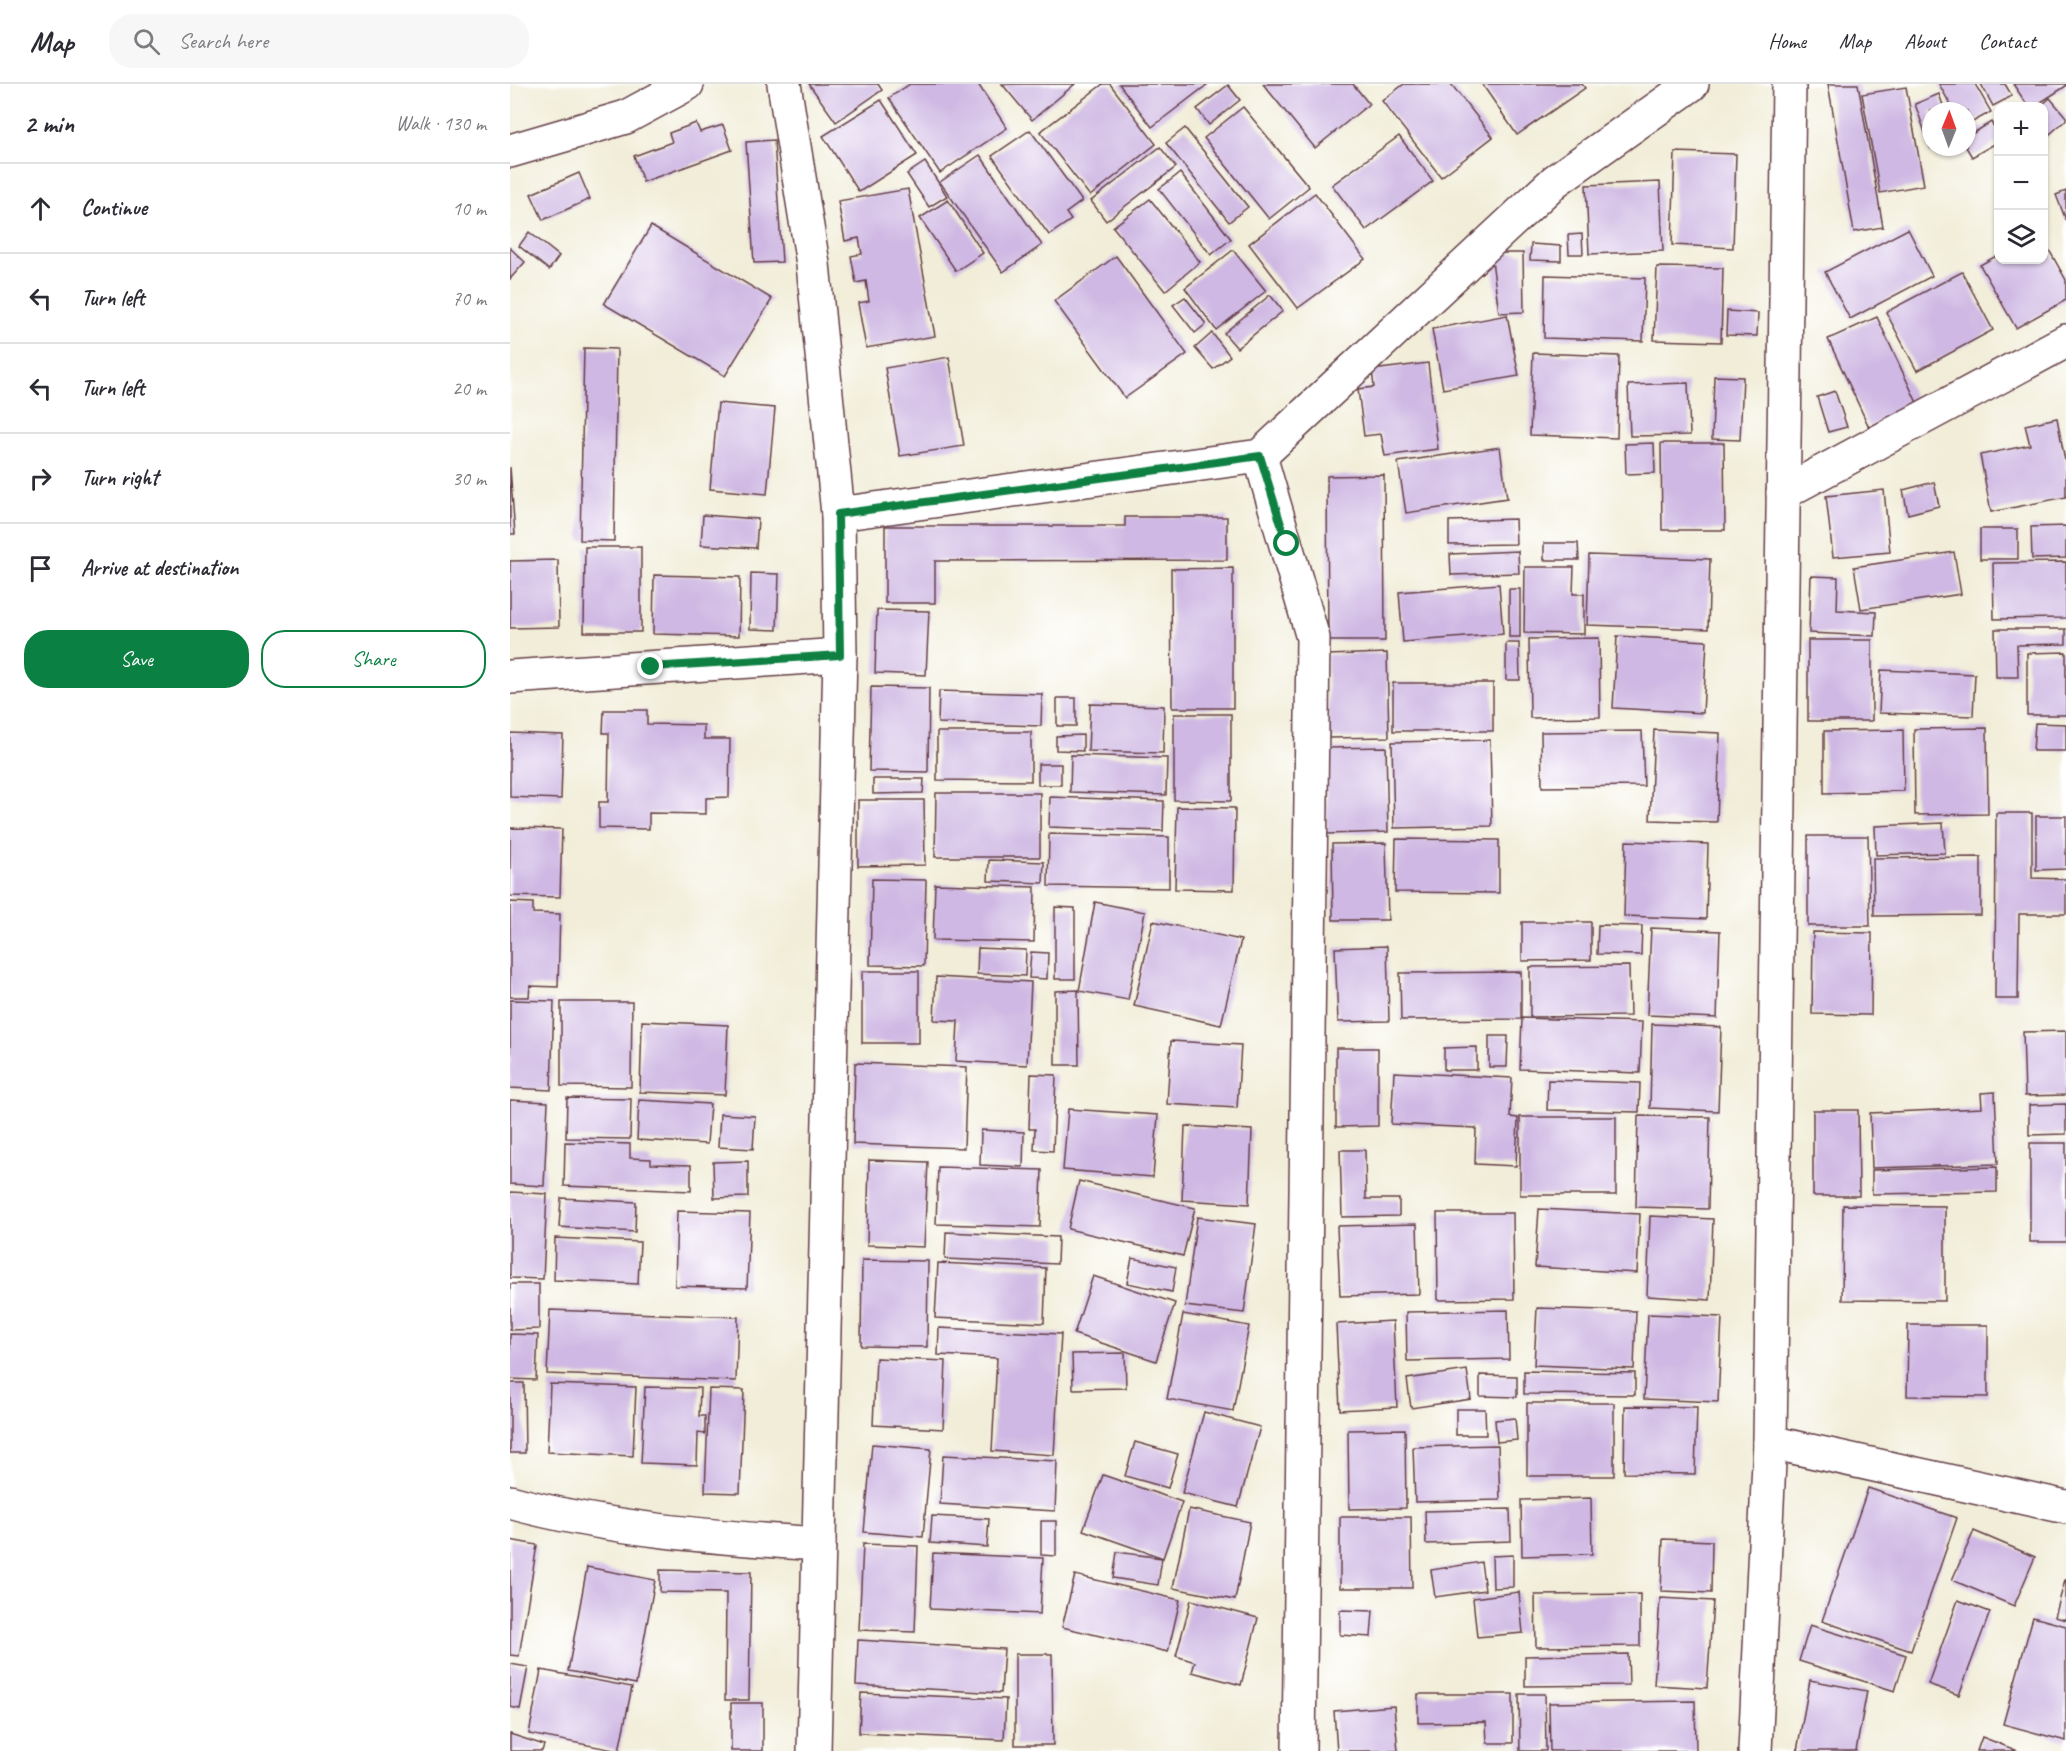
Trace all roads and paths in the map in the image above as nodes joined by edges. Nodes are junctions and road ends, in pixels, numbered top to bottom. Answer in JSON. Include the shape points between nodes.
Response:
{"nodes":[{"id":1,"x":687,"y":84,"type":"edge"},
{"id":2,"x":784,"y":84,"type":"edge"},
{"id":3,"x":1692,"y":84,"type":"edge"},
{"id":4,"x":1789,"y":84,"type":"edge"},
{"id":5,"x":510,"y":150,"type":"edge"},
{"id":6,"x":2066,"y":341,"type":"edge"},
{"id":7,"x":1260,"y":456,"type":"junction"},
{"id":8,"x":1783,"y":493,"type":"junction"},
{"id":9,"x":838,"y":514,"type":"junction"},
{"id":10,"x":840,"y":655,"type":"junction"},
{"id":11,"x":510,"y":677,"type":"edge"},
{"id":12,"x":1770,"y":1442,"type":"junction"},
{"id":13,"x":510,"y":1502,"type":"edge"},
{"id":14,"x":2066,"y":1507,"type":"edge"},
{"id":15,"x":819,"y":1544,"type":"junction"},
{"id":16,"x":814,"y":1751,"type":"edge"},
{"id":17,"x":1299,"y":1751,"type":"edge"},
{"id":18,"x":1755,"y":1751,"type":"edge"}],
"edges":[{"from":1,"to":5,"type":"street","via":[[626,117]]},
{"from":2,"to":9,"type":"street","via":[[813,264]]},
{"from":3,"to":7,"type":"street","via":[[1555,182]]},
{"from":4,"to":8,"type":"street"},
{"from":6,"to":8,"type":"street"},
{"from":7,"to":9,"type":"street"},
{"from":7,"to":17,"type":"street","via":[[1313,638]]},
{"from":8,"to":12,"type":"street"},
{"from":9,"to":10,"type":"street"},
{"from":10,"to":11,"type":"street"},
{"from":10,"to":15,"type":"street"},
{"from":12,"to":14,"type":"street"},
{"from":12,"to":18,"type":"street"},
{"from":13,"to":15,"type":"street","via":[[681,1534]]},
{"from":15,"to":16,"type":"street"}]}
